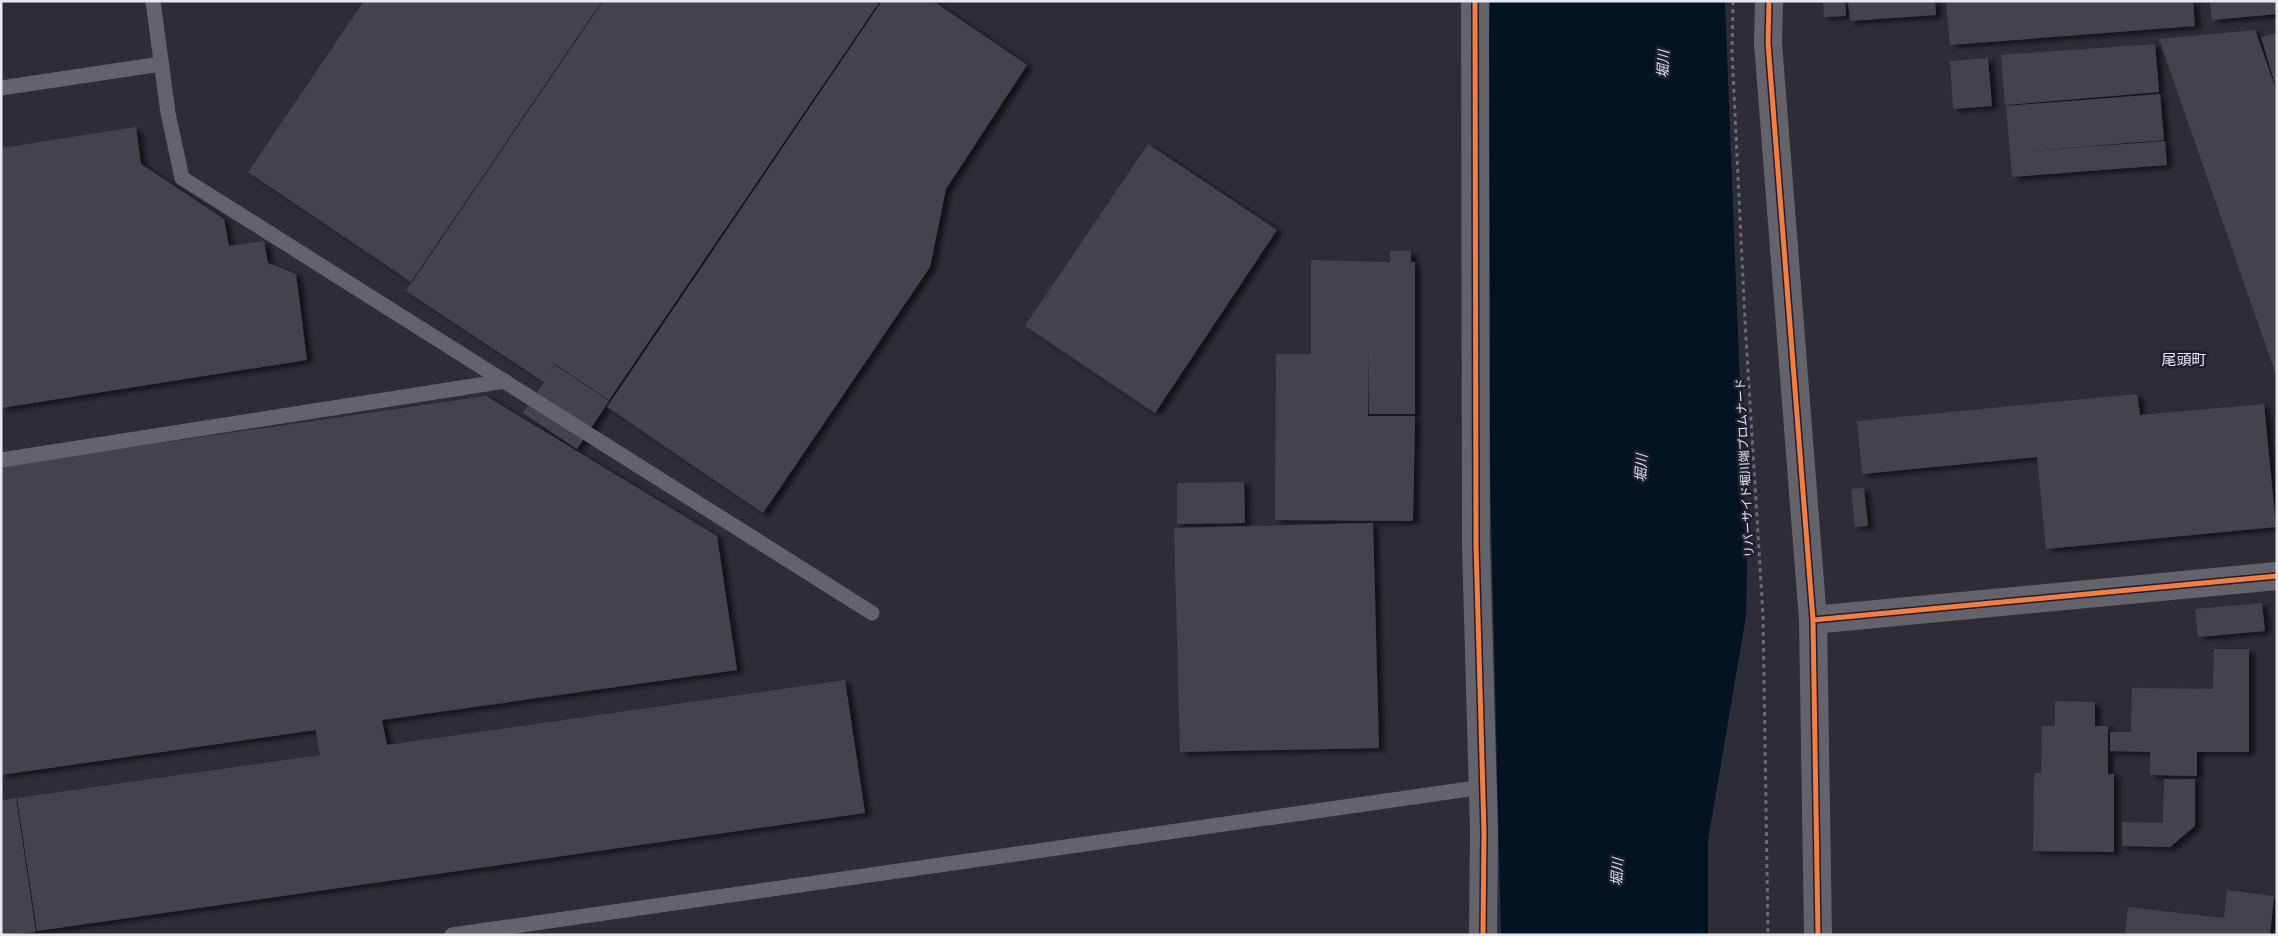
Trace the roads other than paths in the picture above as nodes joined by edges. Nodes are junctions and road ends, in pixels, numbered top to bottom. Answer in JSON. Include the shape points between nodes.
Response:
{"nodes":[{"id":1,"x":153,"y":1,"type":"edge"},
{"id":2,"x":1475,"y":1,"type":"edge"},
{"id":3,"x":1769,"y":1,"type":"edge"},
{"id":4,"x":161,"y":64,"type":"junction"},
{"id":5,"x":1,"y":88,"type":"edge"},
{"id":6,"x":505,"y":381,"type":"junction"},
{"id":7,"x":1,"y":460,"type":"edge"},
{"id":8,"x":2277,"y":576,"type":"edge"},
{"id":9,"x":872,"y":612,"type":"dead end"},
{"id":10,"x":1813,"y":620,"type":"junction"},
{"id":11,"x":1483,"y":786,"type":"junction"},
{"id":12,"x":452,"y":935,"type":"edge"},
{"id":13,"x":1483,"y":935,"type":"edge"},
{"id":14,"x":1818,"y":935,"type":"edge"}],
"edges":[{"from":1,"to":4,"type":"lane"},
{"from":2,"to":11,"type":"street","via":[[1476,545]]},
{"from":3,"to":10,"type":"street","via":[[1768,43]]},
{"from":4,"to":5,"type":"lane"},
{"from":4,"to":6,"type":"lane","via":[[182,178]]},
{"from":6,"to":7,"type":"lane"},
{"from":6,"to":9,"type":"lane"},
{"from":8,"to":10,"type":"street"},
{"from":10,"to":14,"type":"street"},
{"from":11,"to":12,"type":"lane"},
{"from":11,"to":13,"type":"street"}]}
